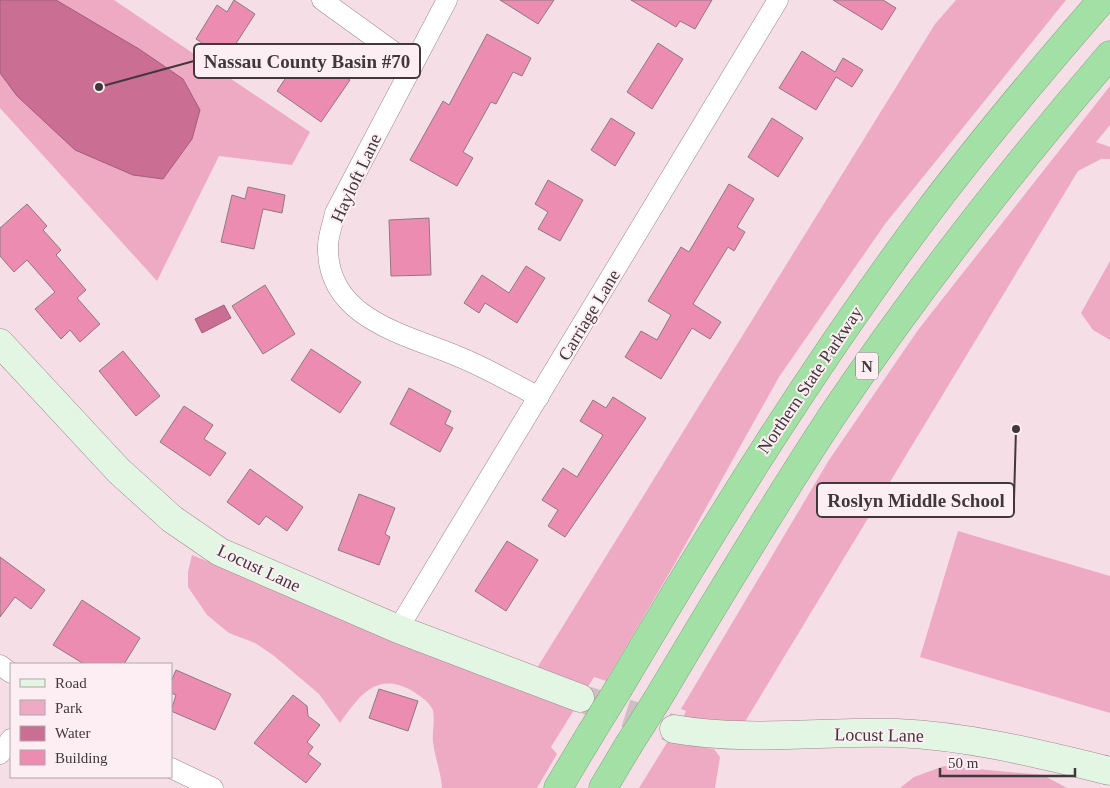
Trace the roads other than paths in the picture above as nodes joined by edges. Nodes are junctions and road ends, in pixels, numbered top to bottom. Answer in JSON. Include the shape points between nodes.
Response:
{"nodes":[{"id":1,"x":322,"y":0,"type":"edge"},
{"id":2,"x":446,"y":0,"type":"edge"},
{"id":3,"x":778,"y":0,"type":"edge"},
{"id":4,"x":1080,"y":0,"type":"edge"},
{"id":5,"x":1102,"y":0,"type":"edge"},
{"id":6,"x":1110,"y":55,"type":"edge"},
{"id":7,"x":412,"y":65,"type":"junction"},
{"id":8,"x":1014,"y":104,"type":"junction"},
{"id":9,"x":0,"y":343,"type":"edge"},
{"id":10,"x":539,"y":397,"type":"junction"},
{"id":11,"x":398,"y":629,"type":"junction"},
{"id":12,"x":580,"y":698,"type":"tunnel mouth"},
{"id":13,"x":674,"y":729,"type":"tunnel mouth"},
{"id":14,"x":10,"y":740,"type":"edge"},
{"id":15,"x":0,"y":754,"type":"edge"},
{"id":16,"x":172,"y":768,"type":"edge"},
{"id":17,"x":1110,"y":771,"type":"edge"},
{"id":18,"x":214,"y":788,"type":"edge"},
{"id":19,"x":558,"y":788,"type":"edge"},
{"id":20,"x":603,"y":788,"type":"edge"}],
"edges":[{"from":1,"to":7,"type":"street"},
{"from":2,"to":7,"type":"street","name":"Hayloft Lane"},
{"from":3,"to":10,"type":"street","name":"Carriage Lane"},
{"from":4,"to":8,"type":"highway"},
{"from":5,"to":8,"type":"highway","name":"Northern State Parkway","number":"N"},
{"from":6,"to":20,"type":"highway","number":"N","bridge":true,"via":[[988,203],[870,361],[761,527]]},
{"from":7,"to":10,"type":"street","name":"Hayloft Lane","via":[[335,213],[328,246],[332,278],[346,301],[372,322],[465,359]]},
{"from":8,"to":19,"type":"highway","name":"Northern State Parkway","number":"N","bridge":true,"via":[[923,219],[808,382],[697,556]]},
{"from":9,"to":11,"type":"street","name":"Locust Lane","via":[[119,472],[172,519],[220,552]]},
{"from":10,"to":11,"type":"street","name":"Carriage Lane"},
{"from":11,"to":12,"type":"street","name":"Locust Lane"},
{"from":13,"to":17,"type":"street","name":"Locust Lane","via":[[729,734],[929,736],[1036,754]]},
{"from":14,"to":15,"type":"street"},
{"from":16,"to":18,"type":"street"}]}
